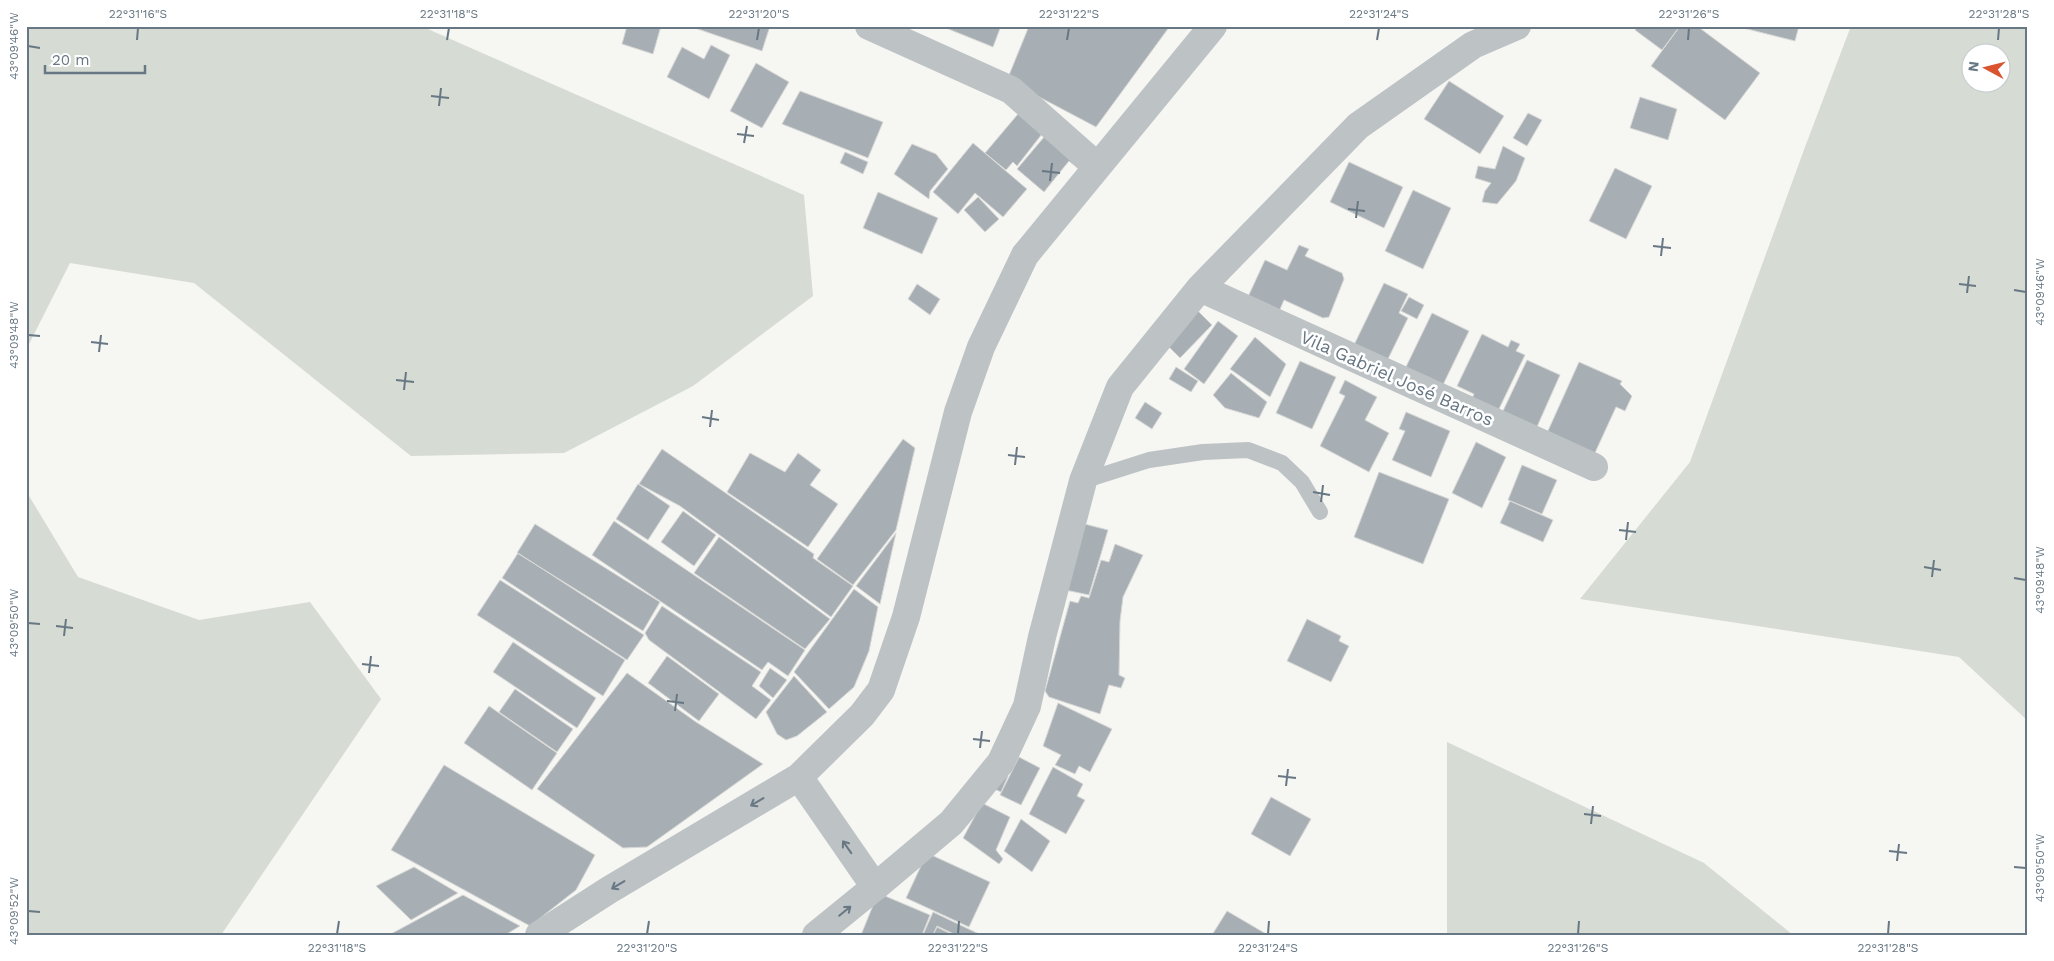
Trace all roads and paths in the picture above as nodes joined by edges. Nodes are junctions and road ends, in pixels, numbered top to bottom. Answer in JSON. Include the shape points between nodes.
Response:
{"nodes":[{"id":1,"x":869,"y":26,"type":"edge"},
{"id":2,"x":1213,"y":26,"type":"edge"},
{"id":3,"x":1517,"y":26,"type":"edge"},
{"id":4,"x":1096,"y":166,"type":"junction"},
{"id":5,"x":1200,"y":288,"type":"junction"},
{"id":6,"x":1594,"y":467,"type":"dead end"},
{"id":7,"x":1082,"y":480,"type":"junction"},
{"id":8,"x":1320,"y":512,"type":"dead end"},
{"id":9,"x":799,"y":777,"type":"junction"},
{"id":10,"x":875,"y":887,"type":"junction"},
{"id":11,"x":540,"y":935,"type":"edge"},
{"id":12,"x":816,"y":935,"type":"edge"}],
"edges":[{"from":1,"to":4,"type":"street","via":[[1011,90]]},
{"from":2,"to":4,"type":"street"},
{"from":3,"to":5,"type":"street","via":[[1473,44],[1358,126]]},
{"from":4,"to":9,"type":"street","via":[[1025,255],[980,347],[958,412],[906,617],[881,690],[862,715]]},
{"from":5,"to":6,"type":"street","name":"Vila Gabriel José Barros"},
{"from":5,"to":7,"type":"street","via":[[1120,387]]},
{"from":7,"to":8,"type":"lane","via":[[1149,460],[1203,452],[1248,450],[1289,470],[1302,482]]},
{"from":7,"to":10,"type":"street","via":[[1027,706],[1000,762],[951,823]]},
{"from":10,"to":9,"type":"street","one_way":true},
{"from":9,"to":11,"type":"street","one_way":true},
{"from":12,"to":10,"type":"street","one_way":true}]}
